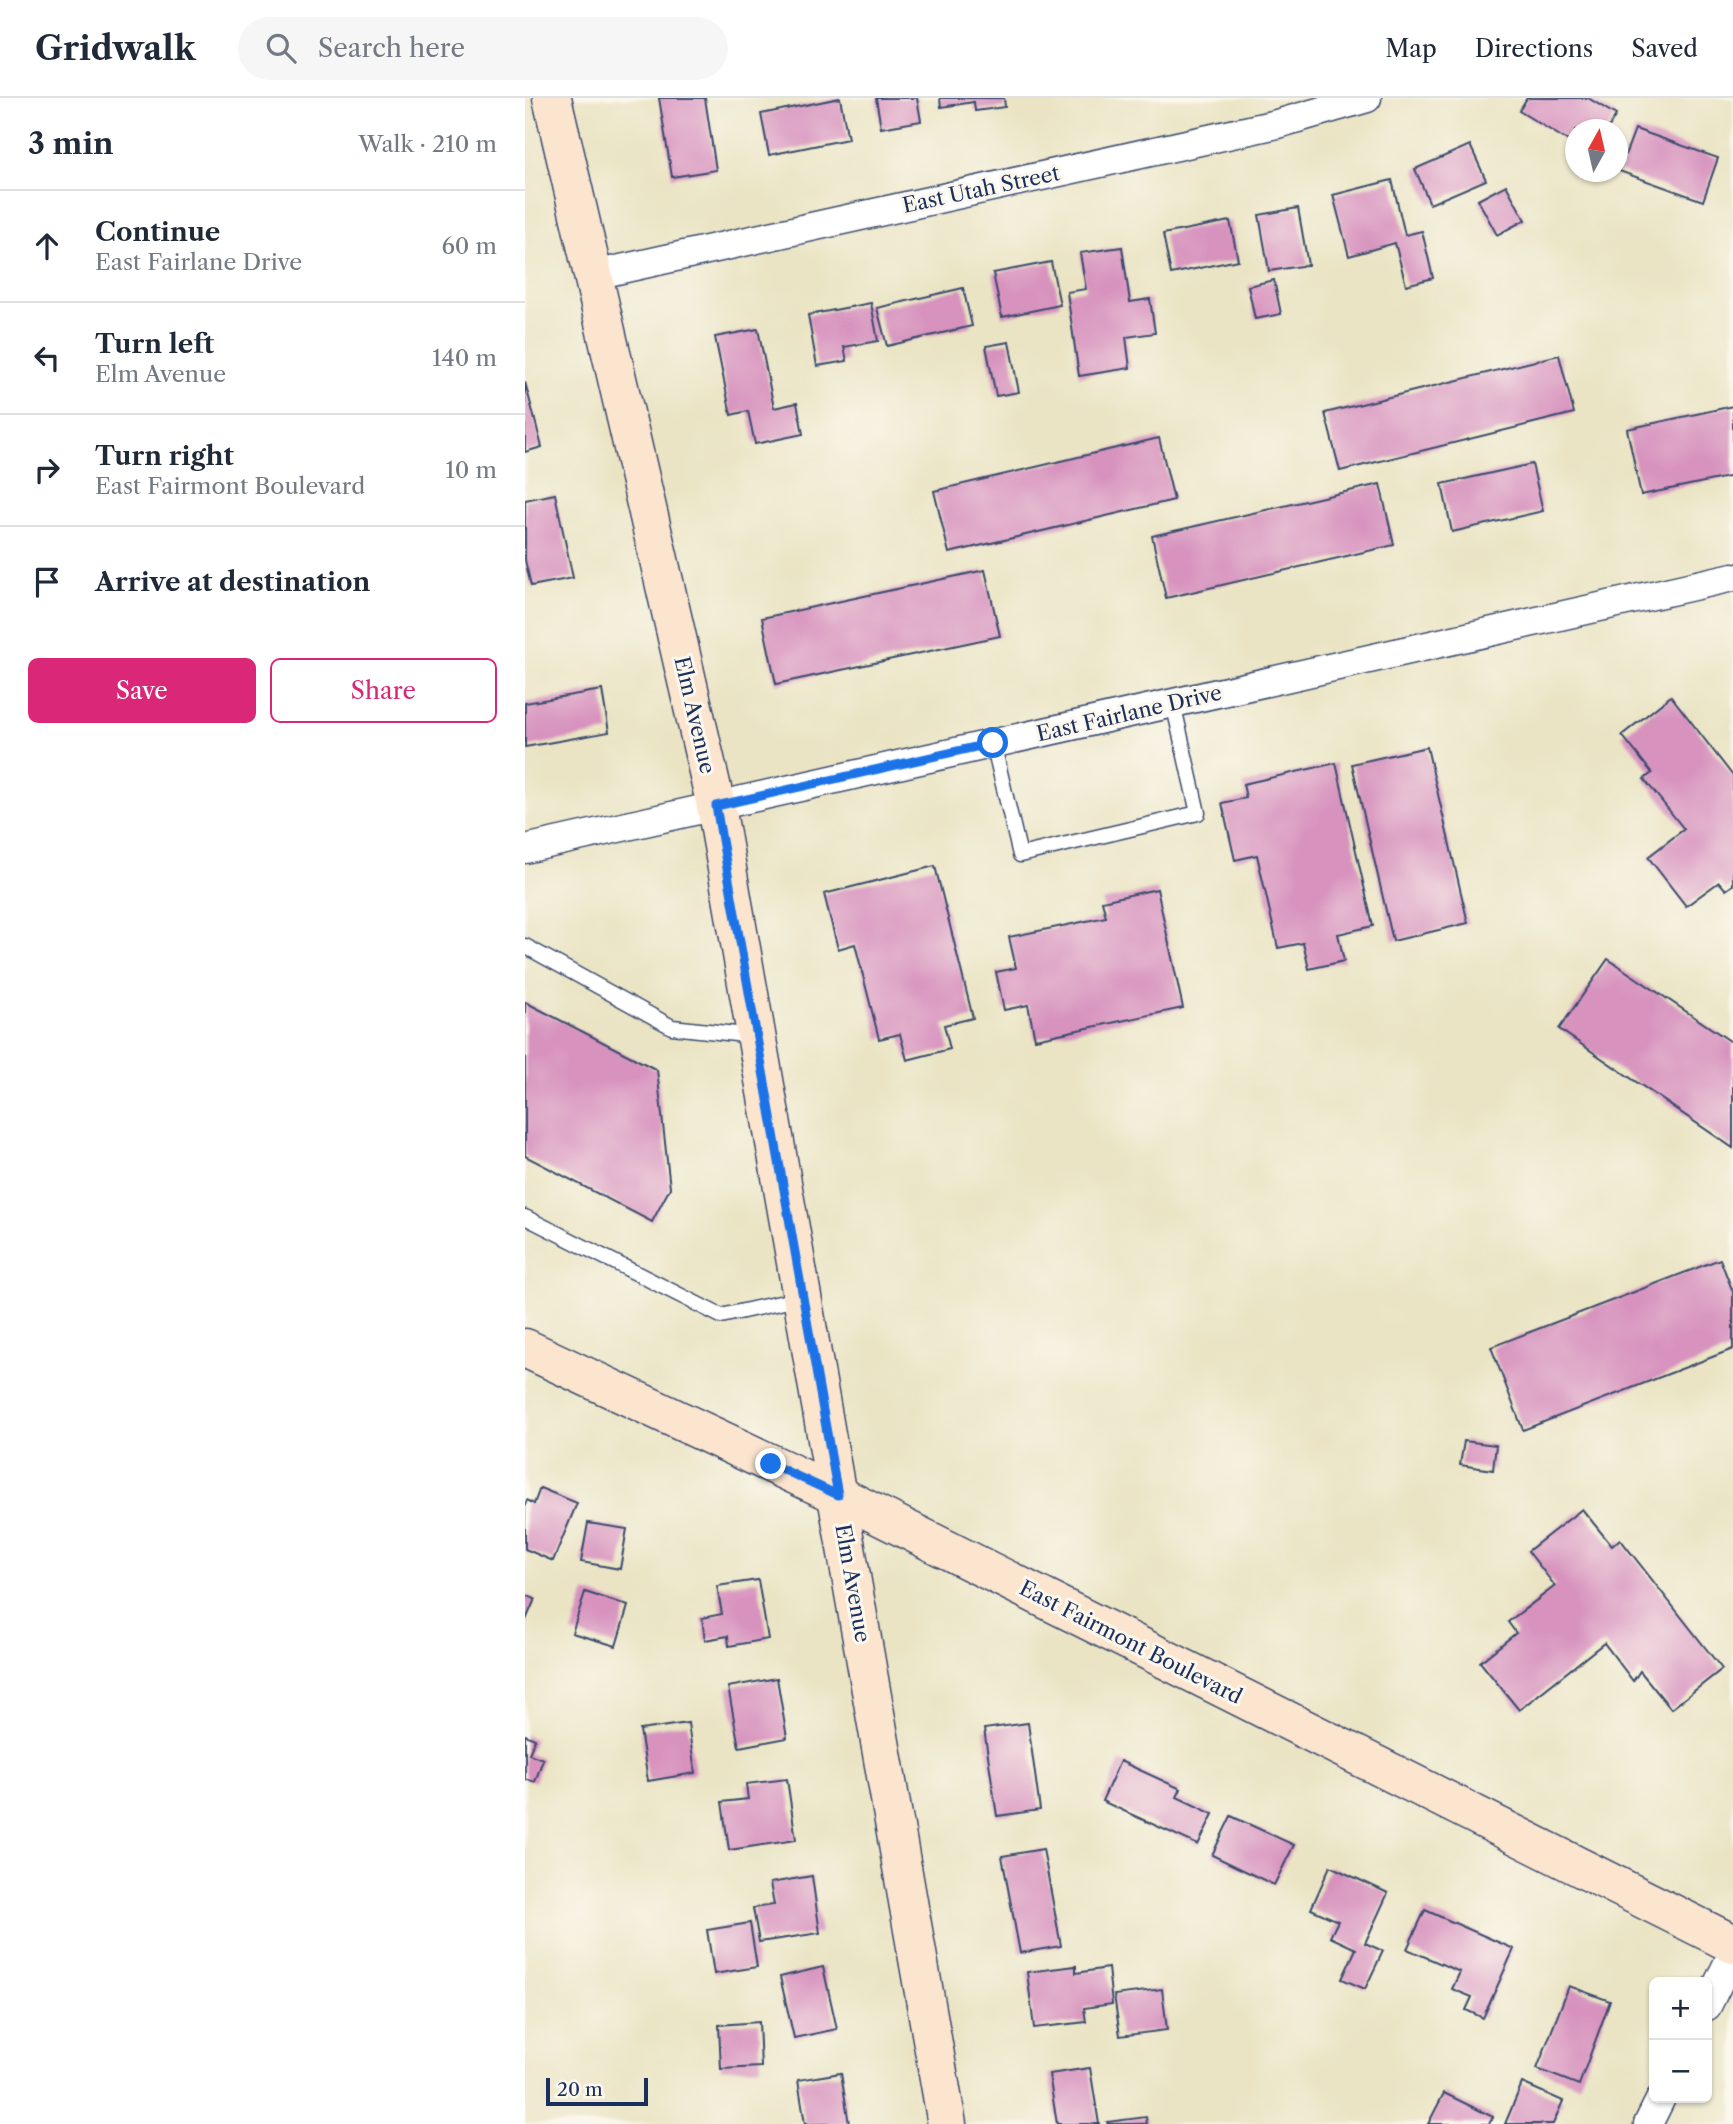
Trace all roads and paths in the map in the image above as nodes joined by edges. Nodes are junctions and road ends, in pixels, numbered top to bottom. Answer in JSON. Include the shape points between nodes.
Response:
{"nodes":[{"id":1,"x":552,"y":98,"type":"edge"},
{"id":2,"x":1367,"y":98,"type":"edge"},
{"id":3,"x":594,"y":275,"type":"junction"},
{"id":4,"x":1733,"y":577,"type":"edge"},
{"id":5,"x":1173,"y":703,"type":"junction"},
{"id":6,"x":993,"y":743,"type":"junction"},
{"id":7,"x":716,"y":806,"type":"junction"},
{"id":8,"x":525,"y":849,"type":"edge"},
{"id":9,"x":525,"y":946,"type":"edge"},
{"id":10,"x":757,"y":1037,"type":"junction"},
{"id":11,"x":525,"y":1217,"type":"edge"},
{"id":12,"x":803,"y":1297,"type":"junction"},
{"id":13,"x":525,"y":1348,"type":"edge"},
{"id":14,"x":838,"y":1495,"type":"junction"},
{"id":15,"x":1733,"y":1944,"type":"edge"},
{"id":16,"x":1733,"y":1953,"type":"edge"},
{"id":17,"x":1712,"y":1996,"type":"edge"},
{"id":18,"x":1658,"y":2103,"type":"edge"},
{"id":19,"x":947,"y":2124,"type":"edge"},
{"id":20,"x":1648,"y":2124,"type":"edge"}],
"edges":[{"from":1,"to":3,"type":"street","name":"Elm Avenue"},
{"from":2,"to":3,"type":"street","name":"East Utah Street","via":[[1277,124]]},
{"from":3,"to":7,"type":"street","name":"Elm Avenue"},
{"from":4,"to":5,"type":"street","name":"East Fairlane Drive"},
{"from":5,"to":6,"type":"street","name":"East Fairlane Drive"},
{"from":5,"to":6,"type":"lane","via":[[1198,813],[1020,855]]},
{"from":6,"to":7,"type":"street","name":"East Fairlane Drive"},
{"from":7,"to":8,"type":"street","name":"East Fairlane Drive"},
{"from":7,"to":10,"type":"street","name":"Elm Avenue"},
{"from":9,"to":10,"type":"lane","via":[[671,1027]]},
{"from":10,"to":12,"type":"street","name":"Elm Avenue"},
{"from":11,"to":12,"type":"lane","via":[[721,1316]]},
{"from":12,"to":14,"type":"street","name":"Elm Avenue"},
{"from":13,"to":14,"type":"street","name":"East Fairmont Boulevard"},
{"from":14,"to":15,"type":"street","name":"East Fairmont Boulevard"},
{"from":14,"to":19,"type":"street","name":"Elm Avenue"},
{"from":16,"to":17,"type":"street"},
{"from":18,"to":20,"type":"street"}]}
